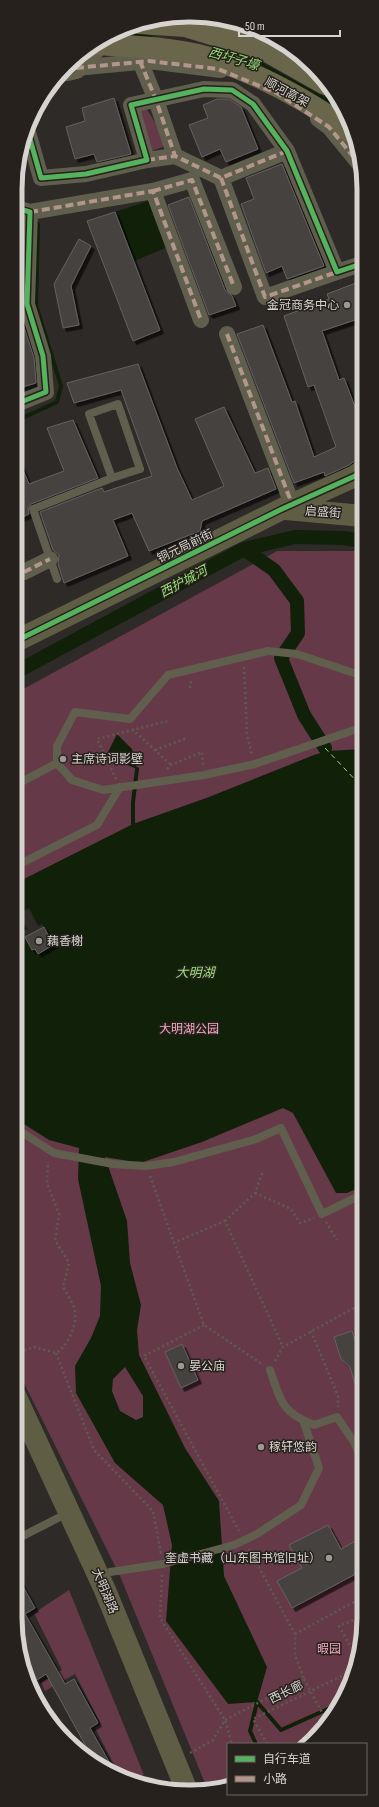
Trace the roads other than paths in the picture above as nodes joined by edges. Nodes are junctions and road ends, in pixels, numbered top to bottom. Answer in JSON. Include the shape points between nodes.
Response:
{"nodes":[{"id":1,"x":160,"y":24,"type":"edge"},
{"id":2,"x":104,"y":45,"type":"edge"},
{"id":3,"x":140,"y":61,"type":"junction"},
{"id":4,"x":74,"y":69,"type":"edge"},
{"id":5,"x":314,"y":78,"type":"edge"},
{"id":6,"x":156,"y":100,"type":"junction"},
{"id":7,"x":344,"y":126,"type":"edge"},
{"id":8,"x":30,"y":139,"type":"edge"},
{"id":9,"x":287,"y":151,"type":"junction"},
{"id":10,"x":175,"y":156,"type":"junction"},
{"id":11,"x":354,"y":158,"type":"edge"},
{"id":12,"x":147,"y":160,"type":"junction"},
{"id":13,"x":221,"y":178,"type":"junction"},
{"id":14,"x":153,"y":191,"type":"junction"},
{"id":15,"x":23,"y":210,"type":"edge"},
{"id":16,"x":357,"y":265,"type":"edge"},
{"id":17,"x":338,"y":272,"type":"junction"},
{"id":18,"x":234,"y":287,"type":"dead end"},
{"id":19,"x":201,"y":320,"type":"dead end"},
{"id":20,"x":227,"y":334,"type":"dead end"},
{"id":21,"x":22,"y":402,"type":"edge"},
{"id":22,"x":357,"y":474,"type":"edge"},
{"id":23,"x":112,"y":478,"type":"junction"},
{"id":24,"x":287,"y":507,"type":"junction"},
{"id":25,"x":357,"y":515,"type":"edge"},
{"id":26,"x":50,"y":559,"type":"junction"},
{"id":27,"x":24,"y":572,"type":"dead end"},
{"id":28,"x":57,"y":579,"type":"dead end"},
{"id":29,"x":22,"y":638,"type":"edge"},
{"id":30,"x":357,"y":674,"type":"edge"},
{"id":31,"x":357,"y":729,"type":"edge"},
{"id":32,"x":57,"y":763,"type":"junction"},
{"id":33,"x":22,"y":782,"type":"edge"},
{"id":34,"x":123,"y":787,"type":"junction"},
{"id":35,"x":22,"y":863,"type":"edge"},
{"id":36,"x":22,"y":1132,"type":"edge"},
{"id":37,"x":357,"y":1197,"type":"edge"},
{"id":38,"x":270,"y":1370,"type":"road end"},
{"id":39,"x":22,"y":1410,"type":"edge"},
{"id":40,"x":303,"y":1420,"type":"junction"},
{"id":41,"x":22,"y":1443,"type":"edge"},
{"id":42,"x":357,"y":1449,"type":"edge"},
{"id":43,"x":58,"y":1518,"type":"junction"},
{"id":44,"x":22,"y":1536,"type":"edge"},
{"id":45,"x":110,"y":1572,"type":"dead end"},
{"id":46,"x":178,"y":1785,"type":"edge"},
{"id":47,"x":178,"y":1785,"type":"edge"}],
"edges":[{"from":1,"to":5,"type":"highway","name":"顺河高架","via":[[185,26],[265,50]]},
{"from":2,"to":7,"type":"highway","name":"顺河高架","bridge":true,"via":[[158,48],[215,60],[276,84]]},
{"from":3,"to":4,"type":"street"},
{"from":3,"to":6,"type":"street"},
{"from":3,"to":11,"type":"street","via":[[218,69],[277,93],[329,127]]},
{"from":6,"to":9,"type":"street","via":[[204,89],[232,90],[253,104]]},
{"from":6,"to":10,"type":"street"},
{"from":6,"to":12,"type":"street","via":[[131,105]]},
{"from":8,"to":12,"type":"street","via":[[41,178],[86,174]]},
{"from":9,"to":13,"type":"street","via":[[247,170]]},
{"from":9,"to":17,"type":"street"},
{"from":10,"to":12,"type":"street"},
{"from":10,"to":13,"type":"street"},
{"from":13,"to":17,"type":"street","via":[[265,297]]},
{"from":14,"to":15,"type":"street"},
{"from":14,"to":18,"type":"street","via":[[192,180]]},
{"from":14,"to":19,"type":"street"},
{"from":15,"to":21,"type":"street","via":[[27,304],[43,356],[46,392]]},
{"from":16,"to":17,"type":"street"},
{"from":20,"to":24,"type":"street"},
{"from":22,"to":24,"type":"main road","name":"铜元局前街"},
{"from":23,"to":23,"type":"lane","via":[[89,414],[118,404],[140,469]]},
{"from":23,"to":26,"type":"lane","via":[[33,509]]},
{"from":24,"to":25,"type":"main road","name":"启盛街"},
{"from":24,"to":29,"type":"main road","name":"铜元局前街"},
{"from":26,"to":27,"type":"street"},
{"from":26,"to":28,"type":"lane"},
{"from":30,"to":32,"type":"lane","via":[[297,654],[268,651],[168,675],[130,719],[75,712],[57,746]]},
{"from":31,"to":34,"type":"lane","via":[[255,764],[204,775]]},
{"from":32,"to":33,"type":"lane"},
{"from":32,"to":34,"type":"lane","via":[[72,780],[103,790]]},
{"from":34,"to":35,"type":"lane","via":[[97,826]]},
{"from":36,"to":37,"type":"lane","via":[[54,1153],[113,1164],[146,1166],[174,1162],[256,1139],[282,1128],[322,1214]]},
{"from":38,"to":40,"type":"lane","via":[[283,1404],[297,1418]]},
{"from":39,"to":46,"type":"main road","name":"大明湖路","via":[[105,1590]]},
{"from":40,"to":42,"type":"lane","via":[[314,1425],[337,1417]]},
{"from":40,"to":45,"type":"lane","via":[[319,1468],[301,1505],[257,1534],[234,1544],[162,1564]]},
{"from":41,"to":43,"type":"main road","name":"大明湖路"},
{"from":43,"to":44,"type":"lane"},
{"from":43,"to":47,"type":"main road","name":"大明湖路"}]}
